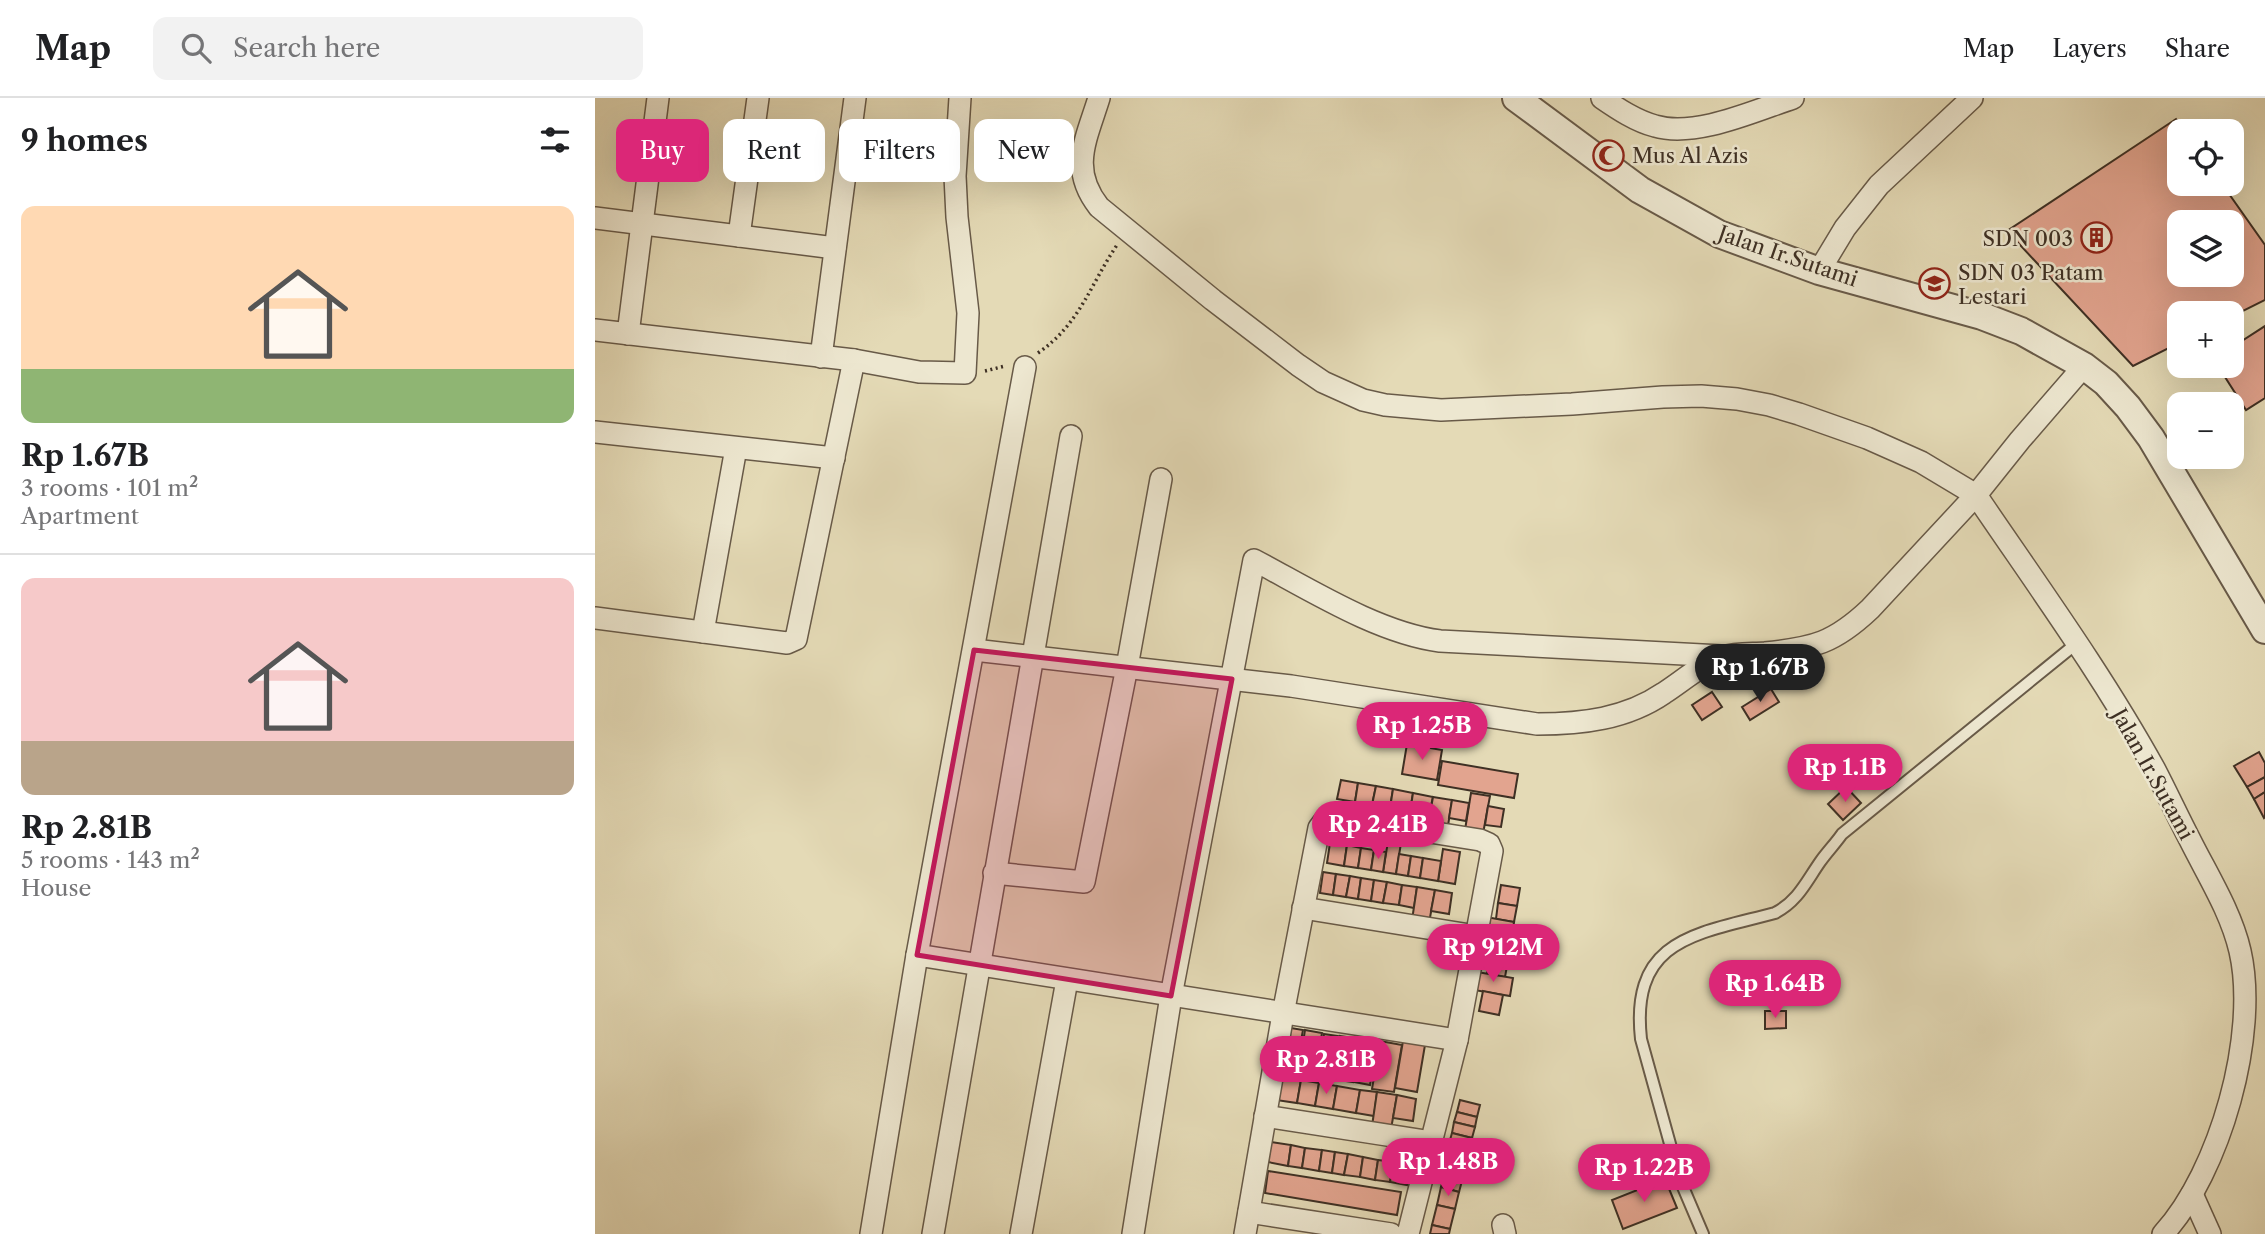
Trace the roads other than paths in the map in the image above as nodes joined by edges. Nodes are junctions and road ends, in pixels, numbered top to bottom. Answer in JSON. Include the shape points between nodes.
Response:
{"nodes":[{"id":1,"x":658,"y":98,"type":"edge"},
{"id":2,"x":758,"y":98,"type":"edge"},
{"id":3,"x":855,"y":98,"type":"edge"},
{"id":4,"x":960,"y":98,"type":"edge"},
{"id":5,"x":1099,"y":98,"type":"edge"},
{"id":6,"x":1516,"y":98,"type":"edge"},
{"id":7,"x":1602,"y":98,"type":"edge"},
{"id":8,"x":1793,"y":98,"type":"edge"},
{"id":9,"x":1972,"y":98,"type":"edge"},
{"id":10,"x":595,"y":218,"type":"edge"},
{"id":11,"x":642,"y":223,"type":"junction"},
{"id":12,"x":739,"y":236,"type":"junction"},
{"id":13,"x":835,"y":248,"type":"junction"},
{"id":14,"x":1819,"y":271,"type":"junction"},
{"id":15,"x":595,"y":330,"type":"edge"},
{"id":16,"x":628,"y":334,"type":"junction"},
{"id":17,"x":821,"y":356,"type":"junction"},
{"id":18,"x":854,"y":360,"type":"junction"},
{"id":19,"x":1023,"y":363,"type":"road end"},
{"id":20,"x":2084,"y":366,"type":"junction"},
{"id":21,"x":1071,"y":436,"type":"dead end"},
{"id":22,"x":596,"y":438,"type":"edge"},
{"id":23,"x":736,"y":448,"type":"junction"},
{"id":24,"x":834,"y":458,"type":"junction"},
{"id":25,"x":1161,"y":479,"type":"dead end"},
{"id":26,"x":1976,"y":495,"type":"junction"},
{"id":27,"x":2261,"y":615,"type":"edge"},
{"id":28,"x":595,"y":618,"type":"edge"},
{"id":29,"x":703,"y":632,"type":"junction"},
{"id":30,"x":2077,"y":643,"type":"junction"},
{"id":31,"x":974,"y":650,"type":"junction"},
{"id":32,"x":1726,"y":656,"type":"junction"},
{"id":33,"x":1032,"y":657,"type":"junction"},
{"id":34,"x":1127,"y":667,"type":"junction"},
{"id":35,"x":1232,"y":679,"type":"junction"},
{"id":36,"x":994,"y":873,"type":"junction"},
{"id":37,"x":1303,"y":908,"type":"junction"},
{"id":38,"x":1476,"y":936,"type":"junction"},
{"id":39,"x":918,"y":955,"type":"junction"},
{"id":40,"x":978,"y":966,"type":"junction"},
{"id":41,"x":1067,"y":980,"type":"junction"},
{"id":42,"x":1171,"y":996,"type":"junction"},
{"id":43,"x":1283,"y":1014,"type":"junction"},
{"id":44,"x":1457,"y":1040,"type":"junction"},
{"id":45,"x":1265,"y":1116,"type":"junction"},
{"id":46,"x":1432,"y":1142,"type":"junction"},
{"id":47,"x":2192,"y":1194,"type":"junction"},
{"id":48,"x":1249,"y":1212,"type":"junction"},
{"id":49,"x":870,"y":1234,"type":"edge"},
{"id":50,"x":933,"y":1234,"type":"edge"},
{"id":51,"x":1021,"y":1234,"type":"edge"},
{"id":52,"x":1133,"y":1234,"type":"edge"},
{"id":53,"x":1245,"y":1234,"type":"edge"},
{"id":54,"x":1391,"y":1234,"type":"edge"},
{"id":55,"x":1408,"y":1234,"type":"edge"},
{"id":56,"x":1703,"y":1234,"type":"edge"},
{"id":57,"x":2163,"y":1234,"type":"edge"},
{"id":58,"x":2210,"y":1234,"type":"edge"}],
"edges":[{"from":1,"to":11,"type":"street"},
{"from":2,"to":12,"type":"street"},
{"from":3,"to":13,"type":"street"},
{"from":4,"to":18,"type":"street","via":[[955,176],[968,313],[965,373],[919,372]]},
{"from":5,"to":26,"type":"street","via":[[1082,159],[1088,193],[1213,300],[1334,387],[1385,405],[1441,410],[1663,397],[1737,400],[1789,411],[1867,438],[1921,462]]},
{"from":6,"to":14,"type":"street","name":"Jalan Ir.Sutami","via":[[1640,190],[1680,214],[1719,234]]},
{"from":7,"to":8,"type":"street","via":[[1656,127],[1678,128],[1719,122]]},
{"from":9,"to":14,"type":"street","via":[[1879,185]]},
{"from":10,"to":11,"type":"street"},
{"from":11,"to":12,"type":"street"},
{"from":11,"to":16,"type":"street"},
{"from":12,"to":13,"type":"street"},
{"from":13,"to":17,"type":"street"},
{"from":14,"to":20,"type":"street","name":"Jalan Ir.Sutami","via":[[1982,316],[2021,331]]},
{"from":15,"to":16,"type":"street"},
{"from":16,"to":17,"type":"street"},
{"from":17,"to":18,"type":"street"},
{"from":18,"to":24,"type":"street"},
{"from":19,"to":31,"type":"street"},
{"from":20,"to":26,"type":"street"},
{"from":20,"to":27,"type":"street","name":"Jalan Ir.Sutami","via":[[2120,399],[2151,438]]},
{"from":21,"to":33,"type":"street"},
{"from":22,"to":23,"type":"street"},
{"from":23,"to":24,"type":"street"},
{"from":23,"to":29,"type":"street"},
{"from":24,"to":29,"type":"street","via":[[796,639],[787,643]]},
{"from":25,"to":34,"type":"street"},
{"from":26,"to":30,"type":"street","name":"Jalan Ir.Sutami"},
{"from":26,"to":32,"type":"street","via":[[1870,609],[1833,639],[1788,651]]},
{"from":28,"to":29,"type":"street"},
{"from":30,"to":47,"type":"street","name":"Jalan Ir.Sutami","via":[[2154,769],[2229,918],[2240,952],[2243,1017],[2239,1058],[2220,1133]]},
{"from":30,"to":56,"type":"lane","via":[[1842,835],[1787,907],[1690,938],[1672,946],[1655,963],[1640,997],[1641,1039],[1680,1180]]},
{"from":31,"to":33,"type":"street"},
{"from":31,"to":39,"type":"street"},
{"from":32,"to":35,"type":"street","via":[[1702,665],[1635,709],[1570,724],[1537,724]]},
{"from":32,"to":35,"type":"street","via":[[1414,638],[1254,560]]},
{"from":33,"to":34,"type":"street"},
{"from":33,"to":36,"type":"street"},
{"from":34,"to":35,"type":"street"},
{"from":34,"to":36,"type":"street","via":[[1084,882]]},
{"from":35,"to":42,"type":"street"},
{"from":36,"to":40,"type":"street"},
{"from":37,"to":38,"type":"street"},
{"from":37,"to":38,"type":"street","via":[[1319,828],[1330,818],[1467,838],[1489,844],[1492,851]]},
{"from":37,"to":43,"type":"street"},
{"from":38,"to":44,"type":"street"},
{"from":39,"to":40,"type":"street"},
{"from":39,"to":49,"type":"street"},
{"from":40,"to":41,"type":"street"},
{"from":40,"to":50,"type":"street"},
{"from":41,"to":42,"type":"street"},
{"from":41,"to":51,"type":"street"},
{"from":42,"to":43,"type":"street"},
{"from":42,"to":52,"type":"street"},
{"from":43,"to":44,"type":"street"},
{"from":43,"to":45,"type":"street"},
{"from":44,"to":46,"type":"street"},
{"from":45,"to":46,"type":"street"},
{"from":45,"to":48,"type":"street"},
{"from":46,"to":55,"type":"street"},
{"from":47,"to":57,"type":"street","name":"Jalan Ir.Sutami"},
{"from":47,"to":58,"type":"street"},
{"from":48,"to":53,"type":"street"},
{"from":48,"to":54,"type":"street"}]}
